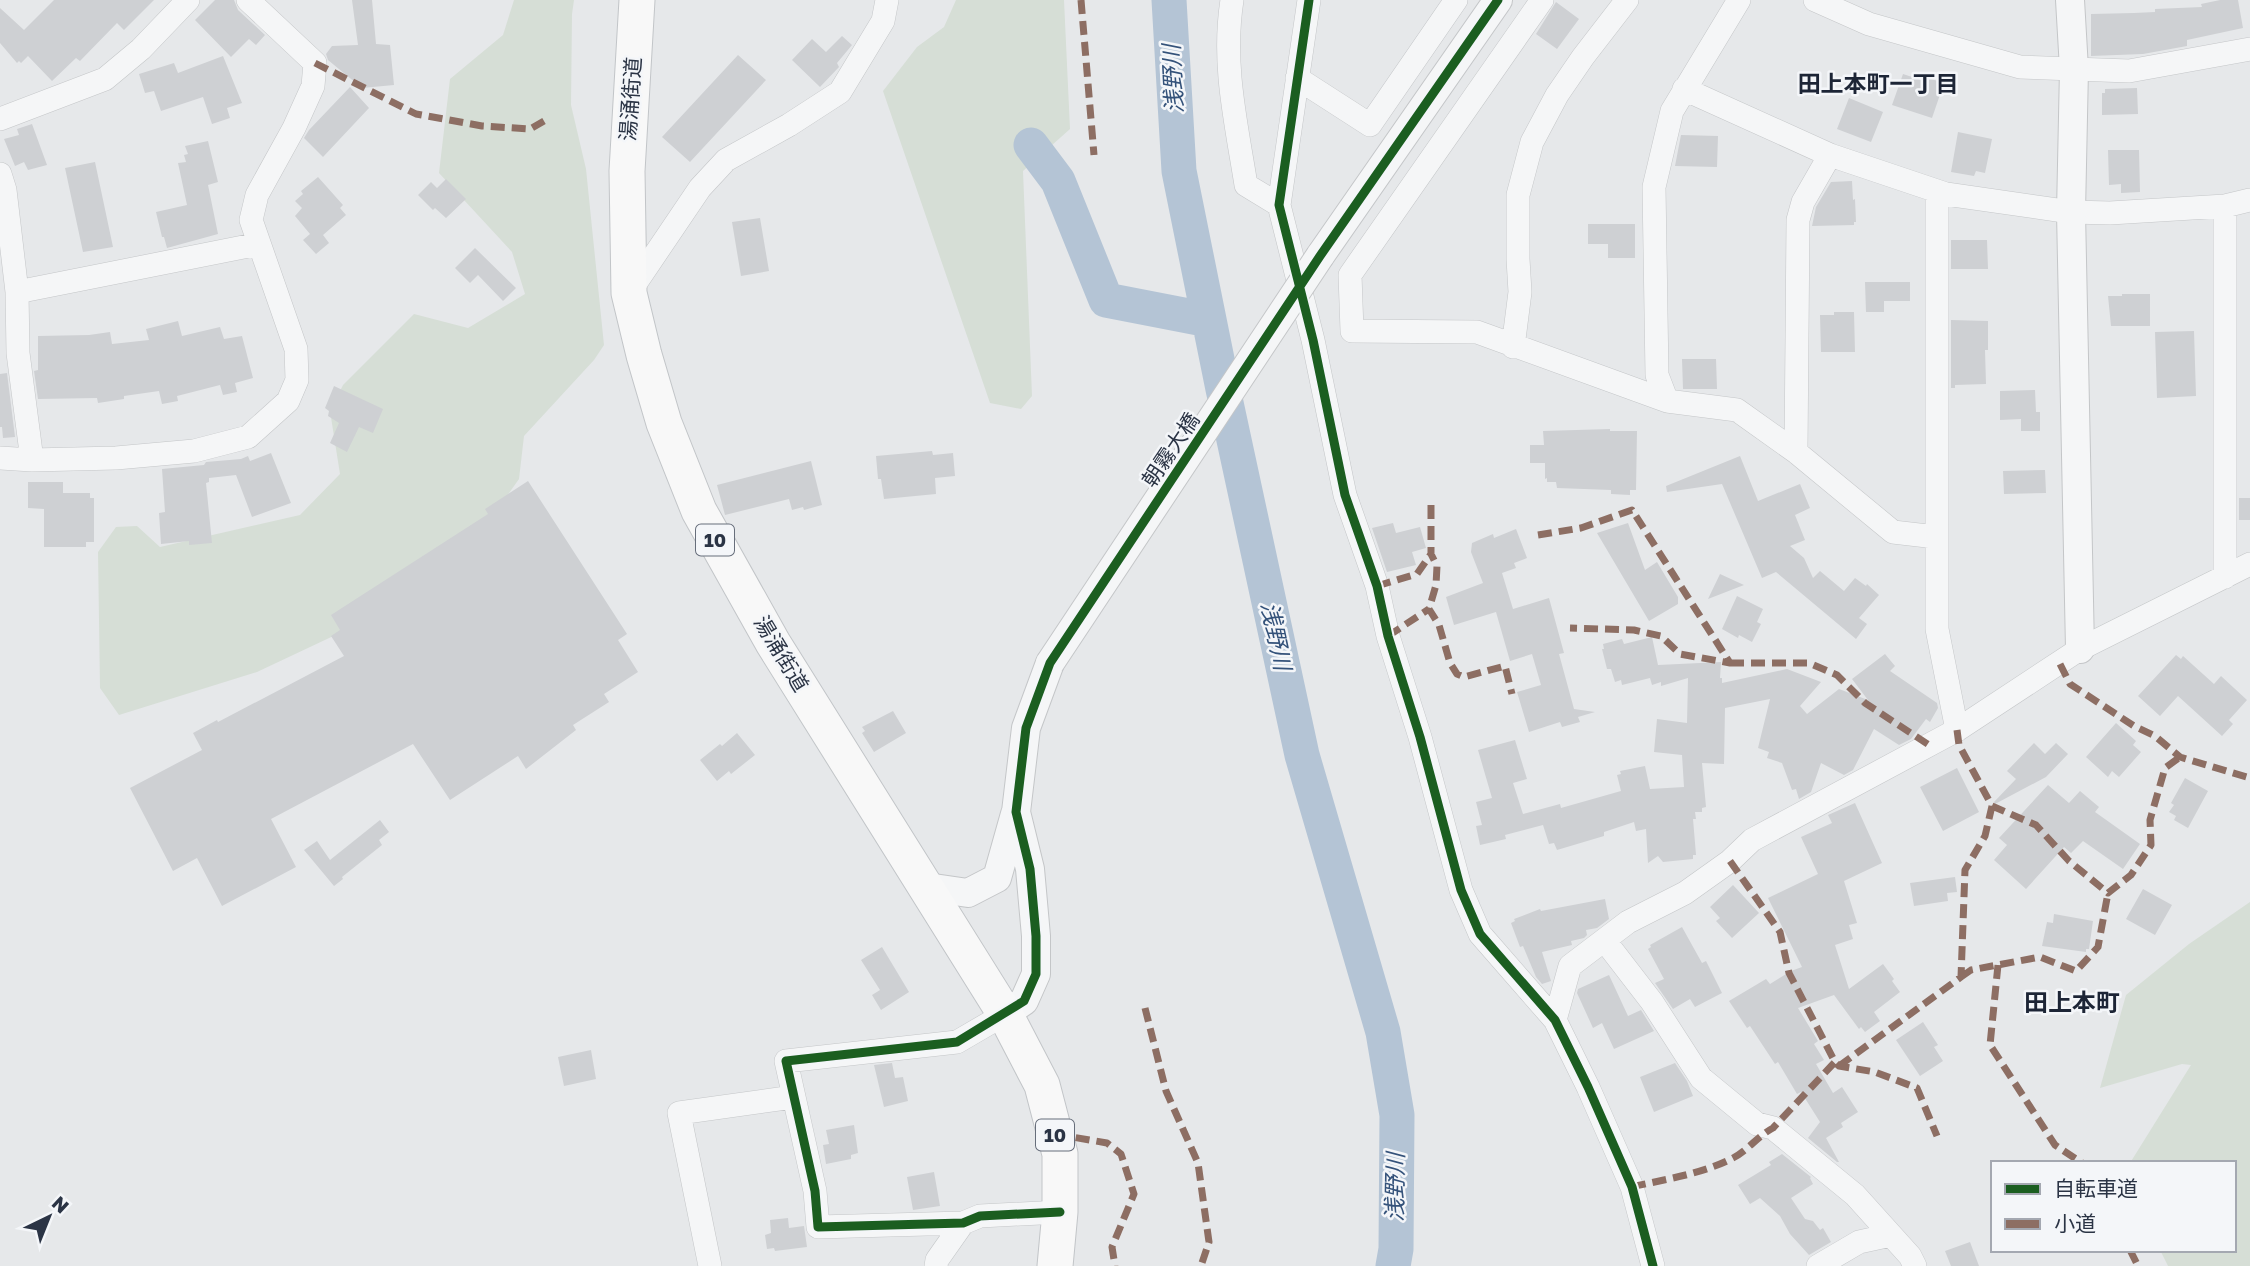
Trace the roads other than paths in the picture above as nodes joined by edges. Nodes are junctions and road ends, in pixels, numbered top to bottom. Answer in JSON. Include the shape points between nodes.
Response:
{"nodes":[{"id":1,"x":188,"y":0,"type":"edge"},
{"id":2,"x":248,"y":0,"type":"edge"},
{"id":3,"x":637,"y":0,"type":"edge"},
{"id":4,"x":887,"y":0,"type":"edge"},
{"id":5,"x":1232,"y":0,"type":"edge"},
{"id":6,"x":1309,"y":0,"type":"edge"},
{"id":7,"x":1456,"y":0,"type":"edge"},
{"id":8,"x":1498,"y":0,"type":"edge"},
{"id":9,"x":1542,"y":0,"type":"edge"},
{"id":10,"x":1627,"y":0,"type":"edge"},
{"id":11,"x":1739,"y":0,"type":"edge"},
{"id":12,"x":1815,"y":0,"type":"edge"},
{"id":13,"x":2070,"y":0,"type":"edge"},
{"id":14,"x":2250,"y":49,"type":"edge"},
{"id":15,"x":2074,"y":69,"type":"junction"},
{"id":16,"x":1297,"y":78,"type":"junction"},
{"id":17,"x":1684,"y":89,"type":"junction"},
{"id":18,"x":0,"y":119,"type":"edge"},
{"id":19,"x":1830,"y":155,"type":"junction"},
{"id":20,"x":0,"y":174,"type":"edge"},
{"id":21,"x":1937,"y":192,"type":"junction"},
{"id":22,"x":2250,"y":200,"type":"edge"},
{"id":23,"x":1279,"y":205,"type":"junction"},
{"id":24,"x":2225,"y":206,"type":"junction"},
{"id":25,"x":2071,"y":212,"type":"junction"},
{"id":26,"x":259,"y":244,"type":"junction"},
{"id":27,"x":16,"y":292,"type":"junction"},
{"id":28,"x":629,"y":293,"type":"junction"},
{"id":29,"x":1513,"y":347,"type":"junction"},
{"id":30,"x":1667,"y":401,"type":"junction"},
{"id":31,"x":1796,"y":452,"type":"junction"},
{"id":32,"x":0,"y":458,"type":"edge"},
{"id":33,"x":32,"y":460,"type":"junction"},
{"id":34,"x":1936,"y":537,"type":"junction"},
{"id":35,"x":2250,"y":564,"type":"edge"},
{"id":36,"x":2225,"y":578,"type":"junction"},
{"id":37,"x":2080,"y":649,"type":"junction"},
{"id":38,"x":1957,"y":730,"type":"junction"},
{"id":39,"x":1016,"y":812,"type":"junction"},
{"id":40,"x":927,"y":887,"type":"junction"},
{"id":41,"x":1605,"y":941,"type":"junction"},
{"id":42,"x":1005,"y":1014,"type":"junction"},
{"id":43,"x":1555,"y":1020,"type":"junction"},
{"id":44,"x":793,"y":1097,"type":"junction"},
{"id":45,"x":1060,"y":1212,"type":"junction"},
{"id":46,"x":962,"y":1223,"type":"junction"},
{"id":47,"x":1891,"y":1236,"type":"junction"},
{"id":48,"x":710,"y":1266,"type":"edge"},
{"id":49,"x":936,"y":1266,"type":"edge"},
{"id":50,"x":1055,"y":1266,"type":"edge"},
{"id":51,"x":1653,"y":1266,"type":"edge"},
{"id":52,"x":1818,"y":1266,"type":"edge"},
{"id":53,"x":1914,"y":1266,"type":"edge"}],
"edges":[{"from":1,"to":18,"type":"street","via":[[105,79]]},
{"from":2,"to":26,"type":"street","via":[[315,63],[313,86],[257,195],[251,220]]},
{"from":3,"to":28,"type":"main road","name":"湯涌街道","number":"10","via":[[627,172]]},
{"from":4,"to":28,"type":"street","via":[[883,21],[841,92],[726,160],[700,188]]},
{"from":5,"to":23,"type":"street","via":[[1228,80],[1246,185]]},
{"from":6,"to":16,"type":"street"},
{"from":7,"to":16,"type":"street","via":[[1370,125]]},
{"from":8,"to":39,"type":"street","name":"朝霧大橋","bridge":true,"via":[[1320,256],[1050,663],[1026,728]]},
{"from":9,"to":29,"type":"street","via":[[1350,275],[1352,331],[1477,332]]},
{"from":10,"to":29,"type":"street","via":[[1557,95],[1532,142],[1518,195],[1520,292]]},
{"from":11,"to":17,"type":"street"},
{"from":12,"to":15,"type":"street","via":[[1869,24],[2020,67]]},
{"from":13,"to":15,"type":"street"},
{"from":14,"to":15,"type":"street","via":[[2129,71]]},
{"from":15,"to":25,"type":"street"},
{"from":16,"to":23,"type":"street"},
{"from":17,"to":19,"type":"street"},
{"from":17,"to":30,"type":"street","via":[[1672,111],[1654,187],[1657,375]]},
{"from":19,"to":21,"type":"street"},
{"from":19,"to":31,"type":"street","via":[[1798,220]]},
{"from":20,"to":27,"type":"street"},
{"from":21,"to":25,"type":"street"},
{"from":21,"to":34,"type":"street"},
{"from":22,"to":24,"type":"street"},
{"from":23,"to":43,"type":"street","via":[[1345,495],[1377,586],[1461,890],[1480,934]]},
{"from":24,"to":25,"type":"street"},
{"from":24,"to":36,"type":"street"},
{"from":25,"to":37,"type":"street"},
{"from":26,"to":27,"type":"street"},
{"from":26,"to":33,"type":"street","via":[[296,349],[298,380],[288,401],[248,437],[194,451]]},
{"from":27,"to":33,"type":"street","via":[[18,353]]},
{"from":28,"to":40,"type":"main road","name":"湯涌街道","number":"10","via":[[664,423],[699,512],[773,643]]},
{"from":29,"to":30,"type":"street"},
{"from":30,"to":31,"type":"street","via":[[1737,410]]},
{"from":31,"to":34,"type":"street","via":[[1893,532]]},
{"from":32,"to":33,"type":"street"},
{"from":34,"to":38,"type":"street","via":[[1937,629]]},
{"from":35,"to":36,"type":"street"},
{"from":36,"to":37,"type":"street"},
{"from":37,"to":38,"type":"street"},
{"from":38,"to":41,"type":"street","via":[[1752,840],[1685,893],[1628,922]]},
{"from":39,"to":40,"type":"street","via":[[997,878],[968,893]]},
{"from":39,"to":42,"type":"street","via":[[1030,869],[1036,974],[1024,1001]]},
{"from":40,"to":42,"type":"main road","name":"湯涌街道","number":"10"},
{"from":41,"to":43,"type":"street","via":[[1570,966]]},
{"from":41,"to":47,"type":"street","via":[[1701,1078],[1757,1124],[1773,1128],[1855,1195]]},
{"from":42,"to":44,"type":"street","via":[[957,1042],[786,1060]]},
{"from":42,"to":45,"type":"main road","name":"湯涌街道","number":"10","via":[[1042,1085],[1060,1154]]},
{"from":43,"to":51,"type":"street","via":[[1632,1187]]},
{"from":44,"to":46,"type":"street","via":[[818,1227]]},
{"from":44,"to":48,"type":"street","via":[[679,1113]]},
{"from":45,"to":46,"type":"street","via":[[980,1216]]},
{"from":45,"to":50,"type":"main road","name":"湯涌街道","number":"10"},
{"from":46,"to":49,"type":"street"},
{"from":47,"to":52,"type":"street","via":[[1859,1242]]},
{"from":47,"to":53,"type":"street"}]}
